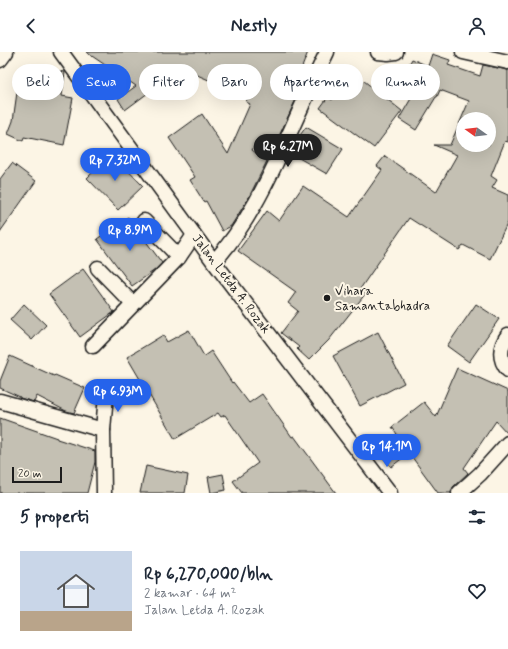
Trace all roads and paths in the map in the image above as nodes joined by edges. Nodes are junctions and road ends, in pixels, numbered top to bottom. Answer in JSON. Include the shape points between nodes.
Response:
{"nodes":[{"id":1,"x":6,"y":52,"type":"edge"},
{"id":2,"x":61,"y":52,"type":"edge"},
{"id":3,"x":327,"y":52,"type":"edge"},
{"id":4,"x":378,"y":52,"type":"edge"},
{"id":5,"x":396,"y":52,"type":"edge"},
{"id":6,"x":464,"y":52,"type":"edge"},
{"id":7,"x":0,"y":60,"type":"edge"},
{"id":8,"x":508,"y":62,"type":"edge"},
{"id":9,"x":144,"y":221,"type":"dead end"},
{"id":10,"x":194,"y":235,"type":"junction"},
{"id":11,"x":179,"y":257,"type":"junction"},
{"id":12,"x":214,"y":262,"type":"junction"},
{"id":13,"x":98,"y":268,"type":"dead end"},
{"id":14,"x":133,"y":304,"type":"junction"},
{"id":15,"x":508,"y":335,"type":"edge"},
{"id":16,"x":93,"y":346,"type":"dead end"},
{"id":17,"x":508,"y":370,"type":"edge"},
{"id":18,"x":106,"y":395,"type":"dead end"},
{"id":19,"x":0,"y":401,"type":"edge"},
{"id":20,"x":103,"y":430,"type":"junction"},
{"id":21,"x":508,"y":443,"type":"edge"},
{"id":22,"x":104,"y":493,"type":"edge"},
{"id":23,"x":390,"y":493,"type":"edge"},
{"id":24,"x":459,"y":493,"type":"edge"}],
"edges":[{"from":1,"to":7,"type":"street"},
{"from":2,"to":10,"type":"street","name":"Jalan Letda A. Rozak"},
{"from":3,"to":12,"type":"street","via":[[253,209]]},
{"from":4,"to":5,"type":"street"},
{"from":6,"to":8,"type":"street"},
{"from":9,"to":11,"type":"street"},
{"from":10,"to":11,"type":"street"},
{"from":10,"to":12,"type":"street","name":"Jalan Letda A. Rozak"},
{"from":11,"to":14,"type":"street"},
{"from":12,"to":23,"type":"street","name":"Jalan Letda A. Rozak"},
{"from":13,"to":14,"type":"street"},
{"from":14,"to":16,"type":"street"},
{"from":15,"to":17,"type":"street","via":[[501,347],[500,357]]},
{"from":18,"to":20,"type":"street"},
{"from":19,"to":20,"type":"street"},
{"from":20,"to":22,"type":"street"},
{"from":21,"to":24,"type":"street"}]}
